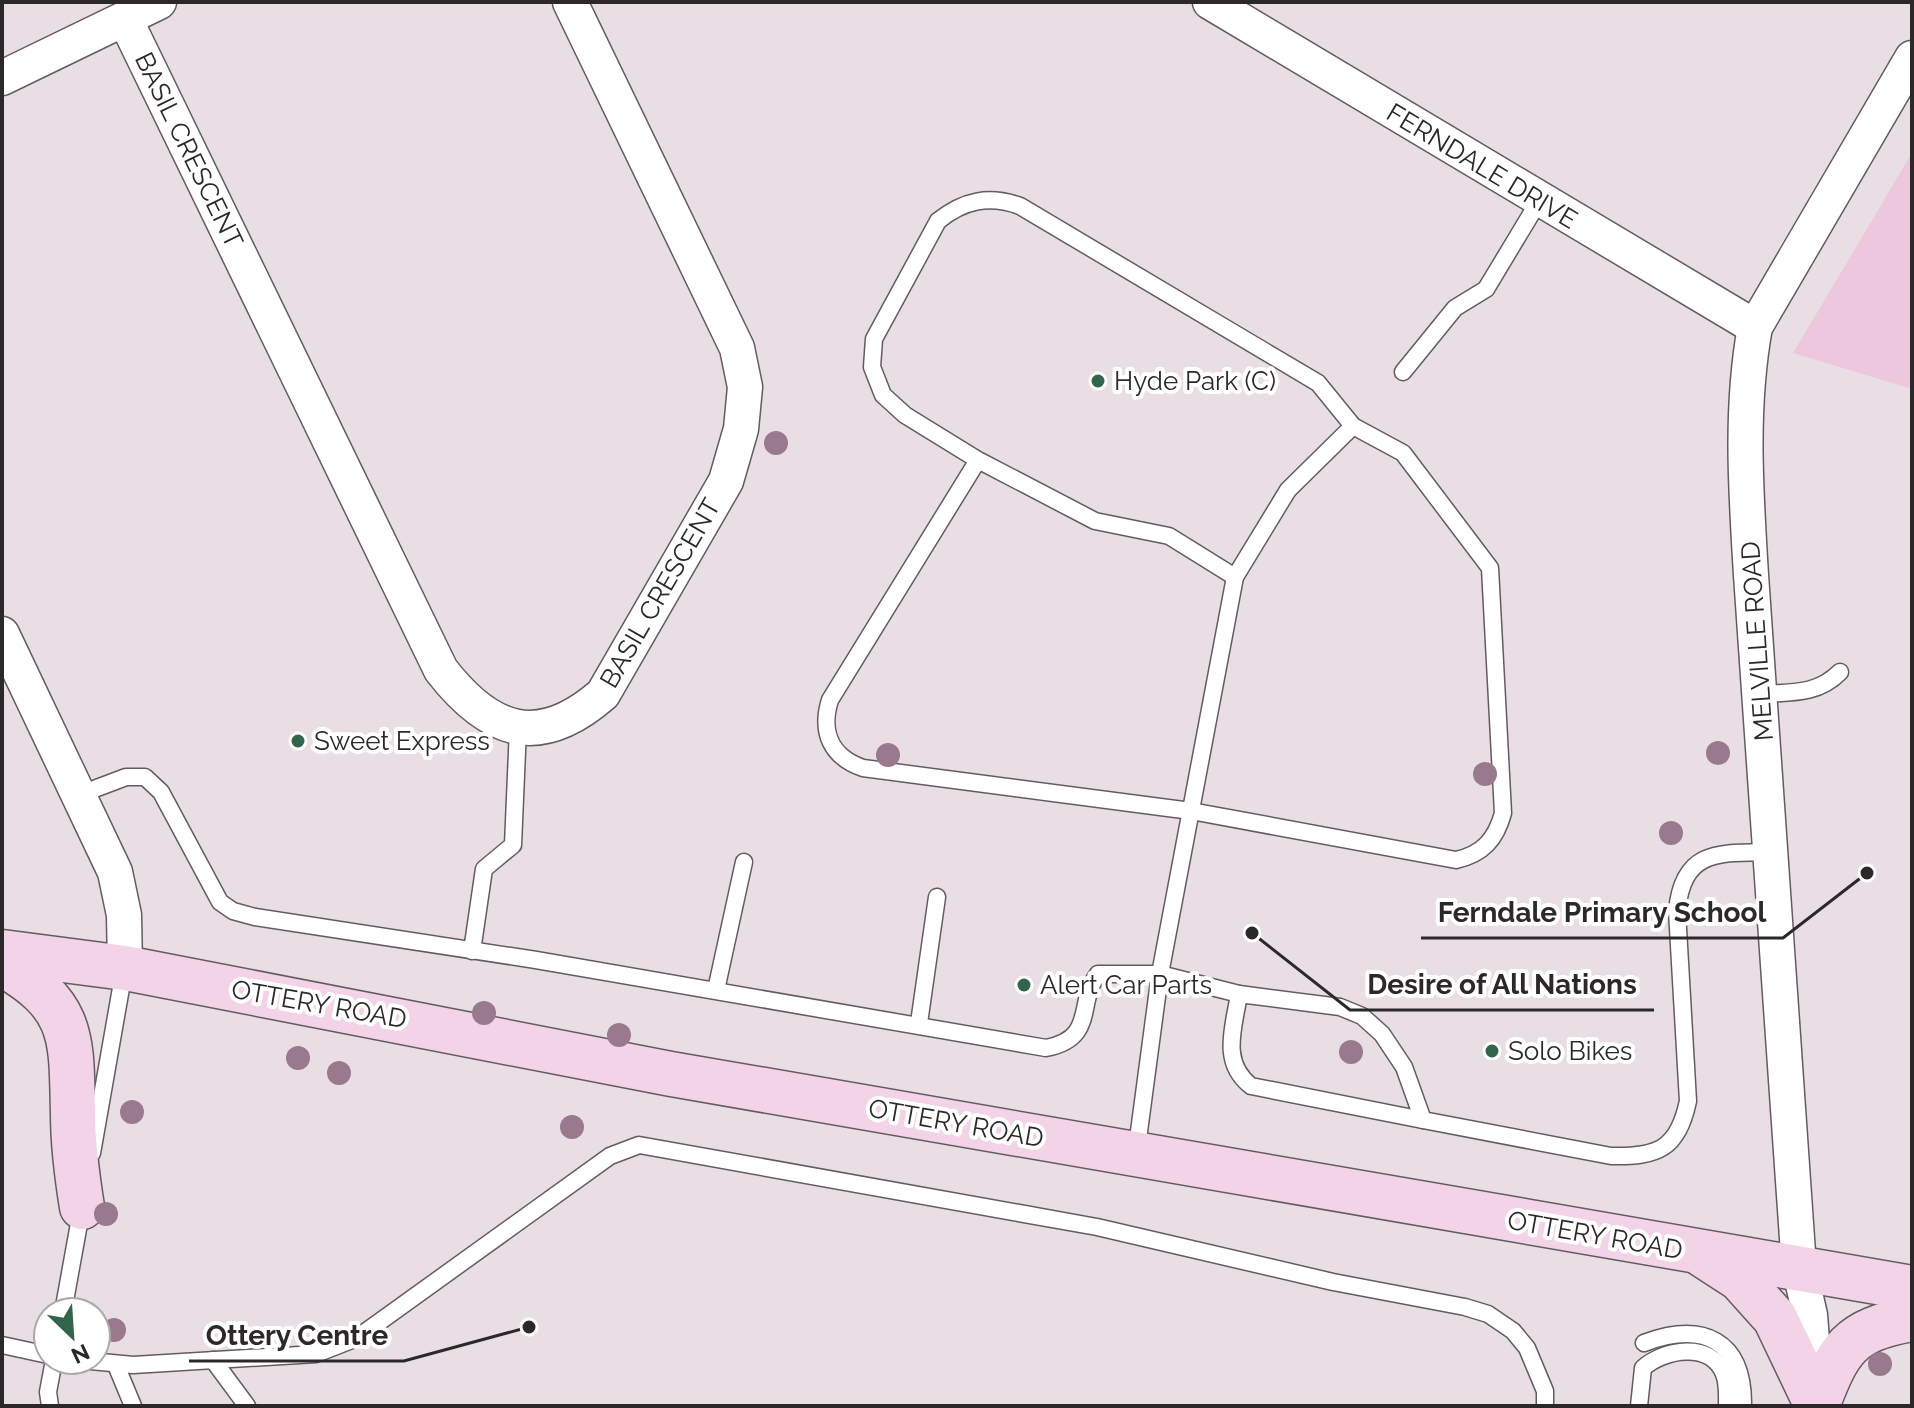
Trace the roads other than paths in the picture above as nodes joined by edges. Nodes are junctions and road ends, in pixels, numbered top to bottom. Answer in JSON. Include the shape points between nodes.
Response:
{"nodes":[{"id":1,"x":159,"y":2,"type":"edge"},
{"id":2,"x":570,"y":2,"type":"edge"},
{"id":3,"x":1210,"y":2,"type":"edge"},
{"id":4,"x":125,"y":19,"type":"junction"},
{"id":5,"x":1912,"y":58,"type":"edge"},
{"id":6,"x":2,"y":78,"type":"edge"},
{"id":7,"x":1539,"y":201,"type":"junction"},
{"id":8,"x":1755,"y":327,"type":"junction"},
{"id":9,"x":1403,"y":372,"type":"dead end"},
{"id":10,"x":1353,"y":426,"type":"junction"},
{"id":11,"x":978,"y":460,"type":"junction"},
{"id":12,"x":1235,"y":577,"type":"junction"},
{"id":13,"x":2,"y":634,"type":"edge"},
{"id":14,"x":1840,"y":672,"type":"dead end"},
{"id":15,"x":1760,"y":694,"type":"junction"},
{"id":16,"x":518,"y":728,"type":"junction"},
{"id":17,"x":81,"y":794,"type":"junction"},
{"id":18,"x":1191,"y":811,"type":"junction"},
{"id":19,"x":1773,"y":852,"type":"junction"},
{"id":20,"x":744,"y":862,"type":"dead end"},
{"id":21,"x":937,"y":897,"type":"dead end"},
{"id":22,"x":472,"y":951,"type":"junction"},
{"id":23,"x":2,"y":952,"type":"edge"},
{"id":24,"x":2,"y":964,"type":"edge"},
{"id":25,"x":125,"y":968,"type":"junction"},
{"id":26,"x":1160,"y":974,"type":"junction"},
{"id":27,"x":716,"y":990,"type":"junction"},
{"id":28,"x":1239,"y":994,"type":"junction"},
{"id":29,"x":919,"y":1023,"type":"junction"},
{"id":30,"x":1423,"y":1120,"type":"junction"},
{"id":31,"x":1136,"y":1154,"type":"junction"},
{"id":32,"x":82,"y":1207,"type":"junction"},
{"id":33,"x":1700,"y":1253,"type":"junction"},
{"id":34,"x":1799,"y":1267,"type":"junction"},
{"id":35,"x":1912,"y":1288,"type":"edge"},
{"id":36,"x":66,"y":1296,"type":"edge"},
{"id":37,"x":1912,"y":1319,"type":"edge"},
{"id":38,"x":1644,"y":1343,"type":"dead end"},
{"id":39,"x":2,"y":1345,"type":"edge"},
{"id":40,"x":32,"y":1352,"type":"edge"},
{"id":41,"x":213,"y":1360,"type":"junction"},
{"id":42,"x":112,"y":1364,"type":"edge"},
{"id":43,"x":116,"y":1365,"type":"junction"},
{"id":44,"x":51,"y":1376,"type":"edge"},
{"id":45,"x":50,"y":1406,"type":"edge"},
{"id":46,"x":133,"y":1406,"type":"edge"},
{"id":47,"x":247,"y":1406,"type":"edge"},
{"id":48,"x":1545,"y":1406,"type":"edge"},
{"id":49,"x":1639,"y":1406,"type":"edge"},
{"id":50,"x":1727,"y":1406,"type":"edge"},
{"id":51,"x":1743,"y":1406,"type":"edge"},
{"id":52,"x":1817,"y":1406,"type":"edge"}],
"edges":[{"from":1,"to":4,"type":"street"},
{"from":2,"to":16,"type":"street","name":"BASIL CRESCENT","via":[[737,348],[745,387],[741,429],[726,481],[603,694],[578,716],[551,726]]},
{"from":3,"to":7,"type":"street","name":"FERNDALE DRIVE"},
{"from":4,"to":6,"type":"street"},
{"from":4,"to":16,"type":"street","name":"BASIL CRESCENT","via":[[441,670],[463,698]]},
{"from":5,"to":8,"type":"street","name":"MELVILLE ROAD"},
{"from":7,"to":8,"type":"street","name":"FERNDALE DRIVE"},
{"from":7,"to":9,"type":"lane","via":[[1486,289],[1455,308]]},
{"from":8,"to":15,"type":"street","name":"MELVILLE ROAD","via":[[1745,470]]},
{"from":10,"to":11,"type":"lane","via":[[1318,383],[1020,206],[979,199],[938,221],[871,353],[875,381],[893,406]]},
{"from":10,"to":12,"type":"lane","via":[[1288,490]]},
{"from":10,"to":18,"type":"lane","via":[[1403,453],[1490,568],[1503,813],[1499,828],[1480,851],[1456,860]]},
{"from":11,"to":12,"type":"lane","via":[[1095,521],[1169,536]]},
{"from":11,"to":18,"type":"lane","via":[[830,700],[825,725],[833,749],[863,768]]},
{"from":12,"to":18,"type":"lane"},
{"from":13,"to":17,"type":"street"},
{"from":14,"to":15,"type":"lane","via":[[1811,692]]},
{"from":15,"to":19,"type":"street","name":"MELVILLE ROAD"},
{"from":16,"to":22,"type":"lane","via":[[513,845],[484,869]]},
{"from":17,"to":22,"type":"lane","via":[[126,777],[145,777],[161,792],[220,902],[233,911]]},
{"from":17,"to":25,"type":"street","via":[[115,872],[124,915]]},
{"from":18,"to":26,"type":"lane"},
{"from":19,"to":30,"type":"lane","via":[[1719,855],[1698,863],[1680,884],[1688,1101],[1675,1139],[1661,1150],[1639,1157],[1611,1156]]},
{"from":19,"to":34,"type":"street","name":"MELVILLE ROAD"},
{"from":20,"to":27,"type":"lane"},
{"from":21,"to":29,"type":"lane"},
{"from":22,"to":27,"type":"lane"},
{"from":23,"to":25,"type":"street","name":"OTTERY ROAD"},
{"from":24,"to":32,"type":"street","via":[[40,987],[69,1037],[73,1150]]},
{"from":25,"to":31,"type":"street","name":"OTTERY ROAD","via":[[671,1074]]},
{"from":25,"to":32,"type":"lane"},
{"from":26,"to":28,"type":"lane"},
{"from":26,"to":29,"type":"lane","via":[[1098,974],[1080,1028],[1046,1048]]},
{"from":26,"to":31,"type":"lane"},
{"from":27,"to":29,"type":"lane"},
{"from":28,"to":30,"type":"lane","via":[[1340,1007],[1362,1016],[1404,1067]]},
{"from":28,"to":30,"type":"lane","via":[[1232,1065],[1251,1086]]},
{"from":31,"to":33,"type":"street","name":"OTTERY ROAD"},
{"from":32,"to":36,"type":"lane"},
{"from":33,"to":34,"type":"street","name":"OTTERY ROAD"},
{"from":33,"to":52,"type":"street","via":[[1740,1279],[1775,1318]]},
{"from":34,"to":35,"type":"street","name":"OTTERY ROAD"},
{"from":34,"to":52,"type":"street","name":"MELVILLE ROAD","via":[[1810,1315]]},
{"from":37,"to":52,"type":"street","via":[[1852,1341],[1835,1359]]},
{"from":38,"to":51,"type":"lane","via":[[1689,1335],[1716,1341],[1733,1355],[1744,1377]]},
{"from":39,"to":40,"type":"lane"},
{"from":41,"to":43,"type":"lane"},
{"from":41,"to":47,"type":"lane"},
{"from":41,"to":48,"type":"lane","via":[[316,1354],[348,1343],[610,1156],[639,1145],[1097,1227],[1465,1307],[1488,1314],[1527,1348],[1545,1391]]},
{"from":42,"to":43,"type":"lane"},
{"from":43,"to":46,"type":"lane"},
{"from":44,"to":45,"type":"lane"},
{"from":49,"to":50,"type":"lane","via":[[1643,1368],[1655,1357],[1689,1351],[1718,1364],[1725,1375]]}]}
